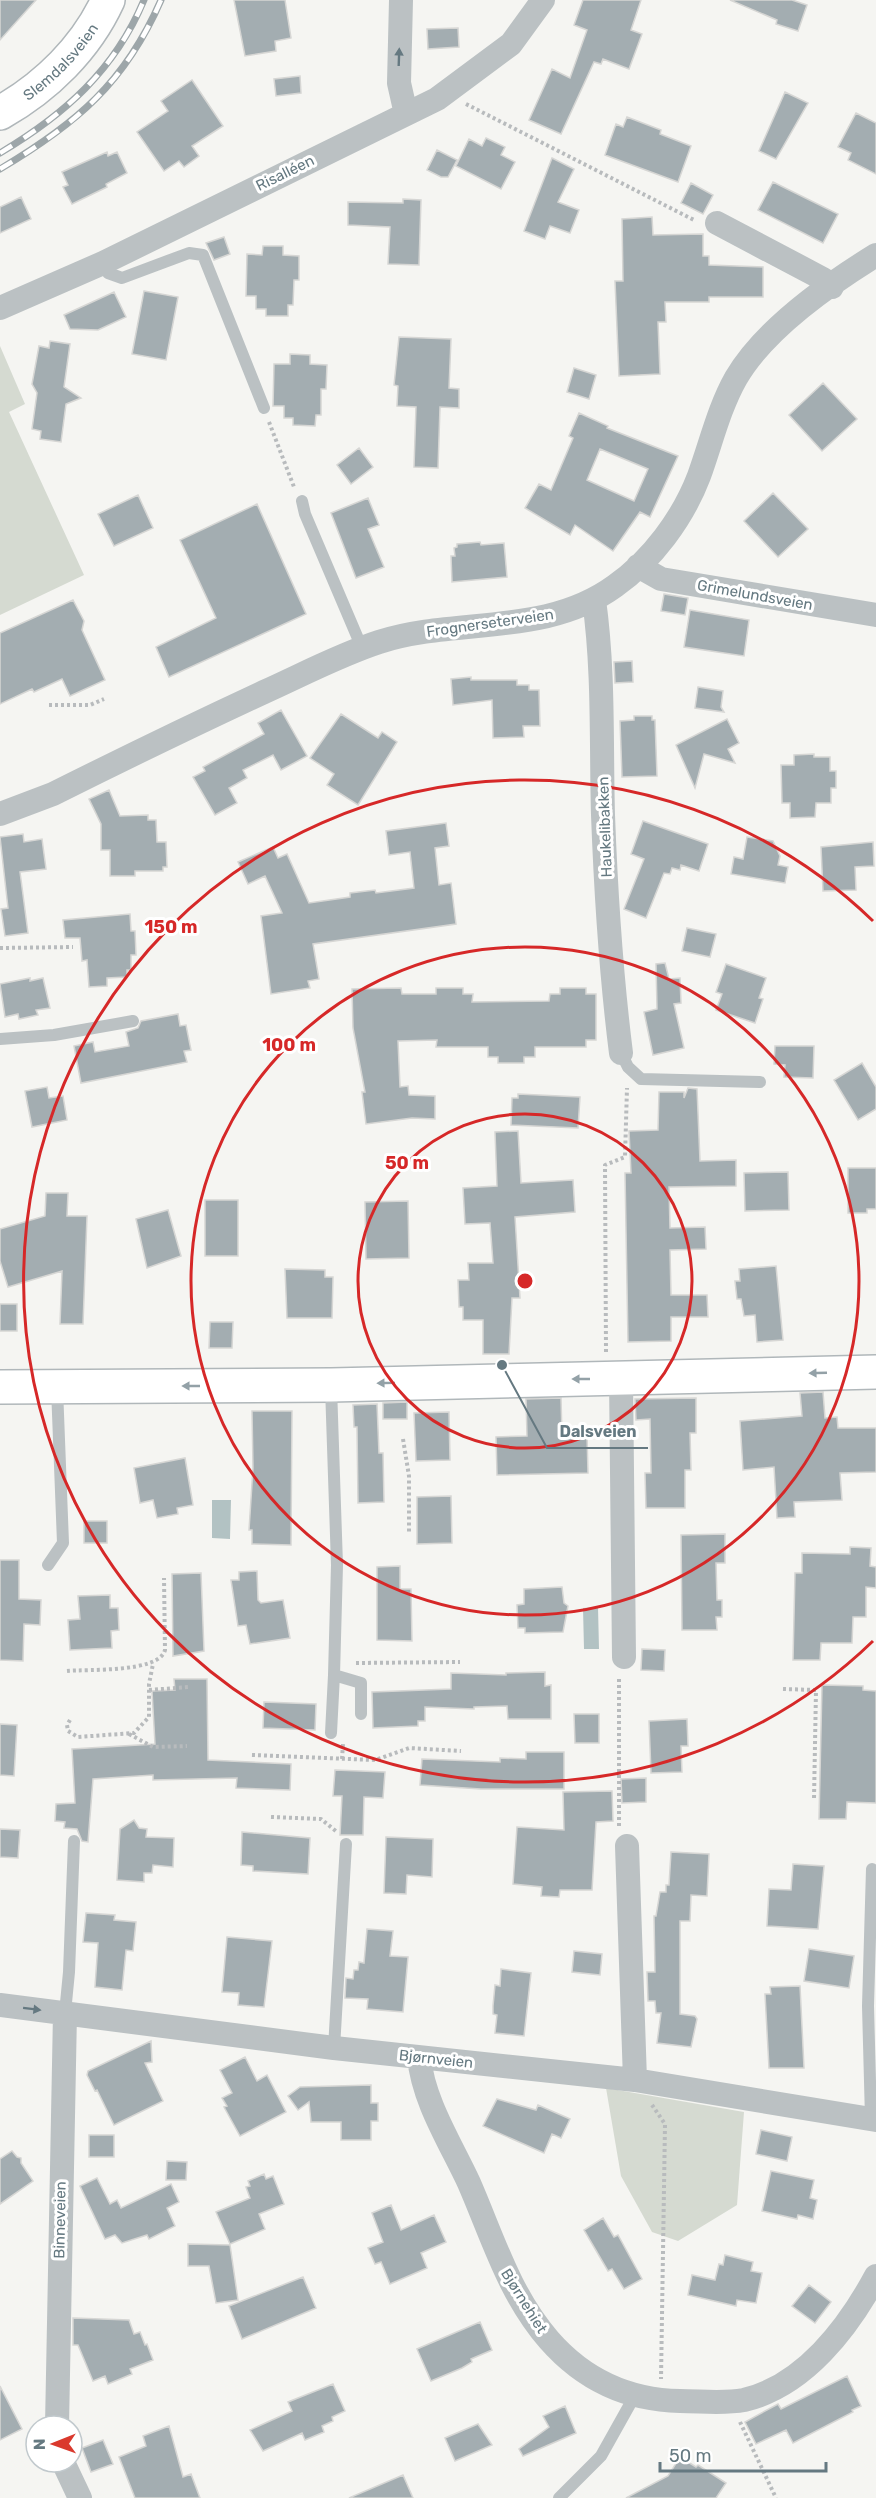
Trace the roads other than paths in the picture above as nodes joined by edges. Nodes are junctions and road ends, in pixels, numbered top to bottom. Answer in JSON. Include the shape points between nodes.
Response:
{"nodes":[{"id":1,"x":108,"y":0,"type":"edge"},
{"id":2,"x":401,"y":0,"type":"edge"},
{"id":3,"x":543,"y":0,"type":"edge"},
{"id":4,"x":0,"y":113,"type":"edge"},
{"id":5,"x":405,"y":114,"type":"junction"},
{"id":6,"x":717,"y":223,"type":"road end"},
{"id":7,"x":876,"y":255,"type":"edge"},
{"id":8,"x":103,"y":263,"type":"junction"},
{"id":9,"x":832,"y":286,"type":"junction"},
{"id":10,"x":0,"y":308,"type":"edge"},
{"id":11,"x":264,"y":408,"type":"road end"},
{"id":12,"x":302,"y":501,"type":"road end"},
{"id":13,"x":638,"y":566,"type":"junction"},
{"id":14,"x":594,"y":600,"type":"junction"},
{"id":15,"x":876,"y":615,"type":"edge"},
{"id":16,"x":362,"y":648,"type":"junction"},
{"id":17,"x":0,"y":814,"type":"edge"},
{"id":18,"x":133,"y":1021,"type":"dead end"},
{"id":19,"x":0,"y":1039,"type":"edge"},
{"id":20,"x":624,"y":1060,"type":"joint"},
{"id":21,"x":759,"y":1082,"type":"dead end"},
{"id":22,"x":613,"y":1368,"type":"junction"},
{"id":23,"x":876,"y":1372,"type":"edge"},
{"id":24,"x":331,"y":1385,"type":"junction"},
{"id":25,"x":57,"y":1386,"type":"junction"},
{"id":26,"x":0,"y":1387,"type":"edge"},
{"id":27,"x":48,"y":1565,"type":"dead end"},
{"id":28,"x":624,"y":1657,"type":"road end"},
{"id":29,"x":334,"y":1669,"type":"junction"},
{"id":30,"x":361,"y":1714,"type":"dead end"},
{"id":31,"x":332,"y":1733,"type":"dead end"},
{"id":32,"x":74,"y":1840,"type":"dead end"},
{"id":33,"x":346,"y":1844,"type":"road end"},
{"id":34,"x":627,"y":1846,"type":"road end"},
{"id":35,"x":872,"y":1869,"type":"dead end"},
{"id":36,"x":0,"y":2005,"type":"edge"},
{"id":37,"x":65,"y":2013,"type":"junction"},
{"id":38,"x":334,"y":2048,"type":"junction"},
{"id":39,"x":419,"y":2057,"type":"junction"},
{"id":40,"x":635,"y":2080,"type":"junction"},
{"id":41,"x":874,"y":2119,"type":"edge"},
{"id":42,"x":876,"y":2276,"type":"edge"},
{"id":43,"x":634,"y":2397,"type":"junction"},
{"id":44,"x":57,"y":2414,"type":"edge"},
{"id":45,"x":69,"y":2474,"type":"edge"},
{"id":46,"x":80,"y":2498,"type":"edge"},
{"id":47,"x":559,"y":2498,"type":"edge"}],
"edges":[{"from":1,"to":4,"type":"street","name":"Slemdalsveien","via":[[68,60]]},
{"from":5,"to":2,"type":"street","one_way":true,"via":[[399,83]]},
{"from":3,"to":5,"type":"street","name":"Risalléen","via":[[511,44],[437,99]]},
{"from":5,"to":8,"type":"street","name":"Risalléen"},
{"from":6,"to":9,"type":"street"},
{"from":7,"to":9,"type":"street","name":"Frognerseterveien"},
{"from":8,"to":10,"type":"street","name":"Risalléen"},
{"from":8,"to":11,"type":"lane","via":[[112,276],[122,278],[189,253],[203,255]]},
{"from":9,"to":13,"type":"street","name":"Frognerseterveien","via":[[771,335],[748,360],[728,395],[687,502]]},
{"from":12,"to":16,"type":"lane"},
{"from":13,"to":14,"type":"street","name":"Frognerseterveien"},
{"from":13,"to":15,"type":"street","name":"Grimelundsveien","via":[[661,579]]},
{"from":14,"to":16,"type":"street","name":"Frognerseterveien","via":[[539,619],[424,632]]},
{"from":14,"to":20,"type":"street","name":"Haukelibakken","via":[[612,982]]},
{"from":16,"to":17,"type":"street","name":"Frognerseterveien","via":[[53,794]]},
{"from":18,"to":19,"type":"lane","via":[[54,1035]]},
{"from":20,"to":21,"type":"lane","via":[[641,1079]]},
{"from":23,"to":22,"type":"street","one_way":true},
{"from":22,"to":24,"type":"street","one_way":true},
{"from":22,"to":28,"type":"street"},
{"from":24,"to":25,"type":"street","one_way":true},
{"from":24,"to":29,"type":"lane","via":[[337,1565]]},
{"from":25,"to":26,"type":"street"},
{"from":25,"to":27,"type":"lane","via":[[63,1543]]},
{"from":29,"to":30,"type":"lane","via":[[361,1683]]},
{"from":29,"to":31,"type":"lane"},
{"from":32,"to":37,"type":"lane"},
{"from":33,"to":38,"type":"lane"},
{"from":34,"to":40,"type":"street"},
{"from":35,"to":41,"type":"lane","name":"Bjørnveien","via":[[868,2006]]},
{"from":36,"to":37,"type":"street","name":"Bjørnveien","one_way":true},
{"from":37,"to":38,"type":"street","name":"Bjørnveien"},
{"from":37,"to":44,"type":"street","name":"Binneveien"},
{"from":38,"to":39,"type":"street","name":"Bjørnveien"},
{"from":39,"to":40,"type":"street","name":"Bjørnveien"},
{"from":39,"to":43,"type":"street","name":"Bjørnehiet","via":[[424,2084],[502,2265],[525,2308],[550,2341],[582,2371]]},
{"from":40,"to":41,"type":"street","name":"Bjørnveien"},
{"from":42,"to":43,"type":"street","name":"Bjørnehiet","via":[[850,2321],[810,2362],[770,2390],[731,2402]]},
{"from":43,"to":47,"type":"lane","via":[[601,2456]]},
{"from":45,"to":46,"type":"street"}]}
